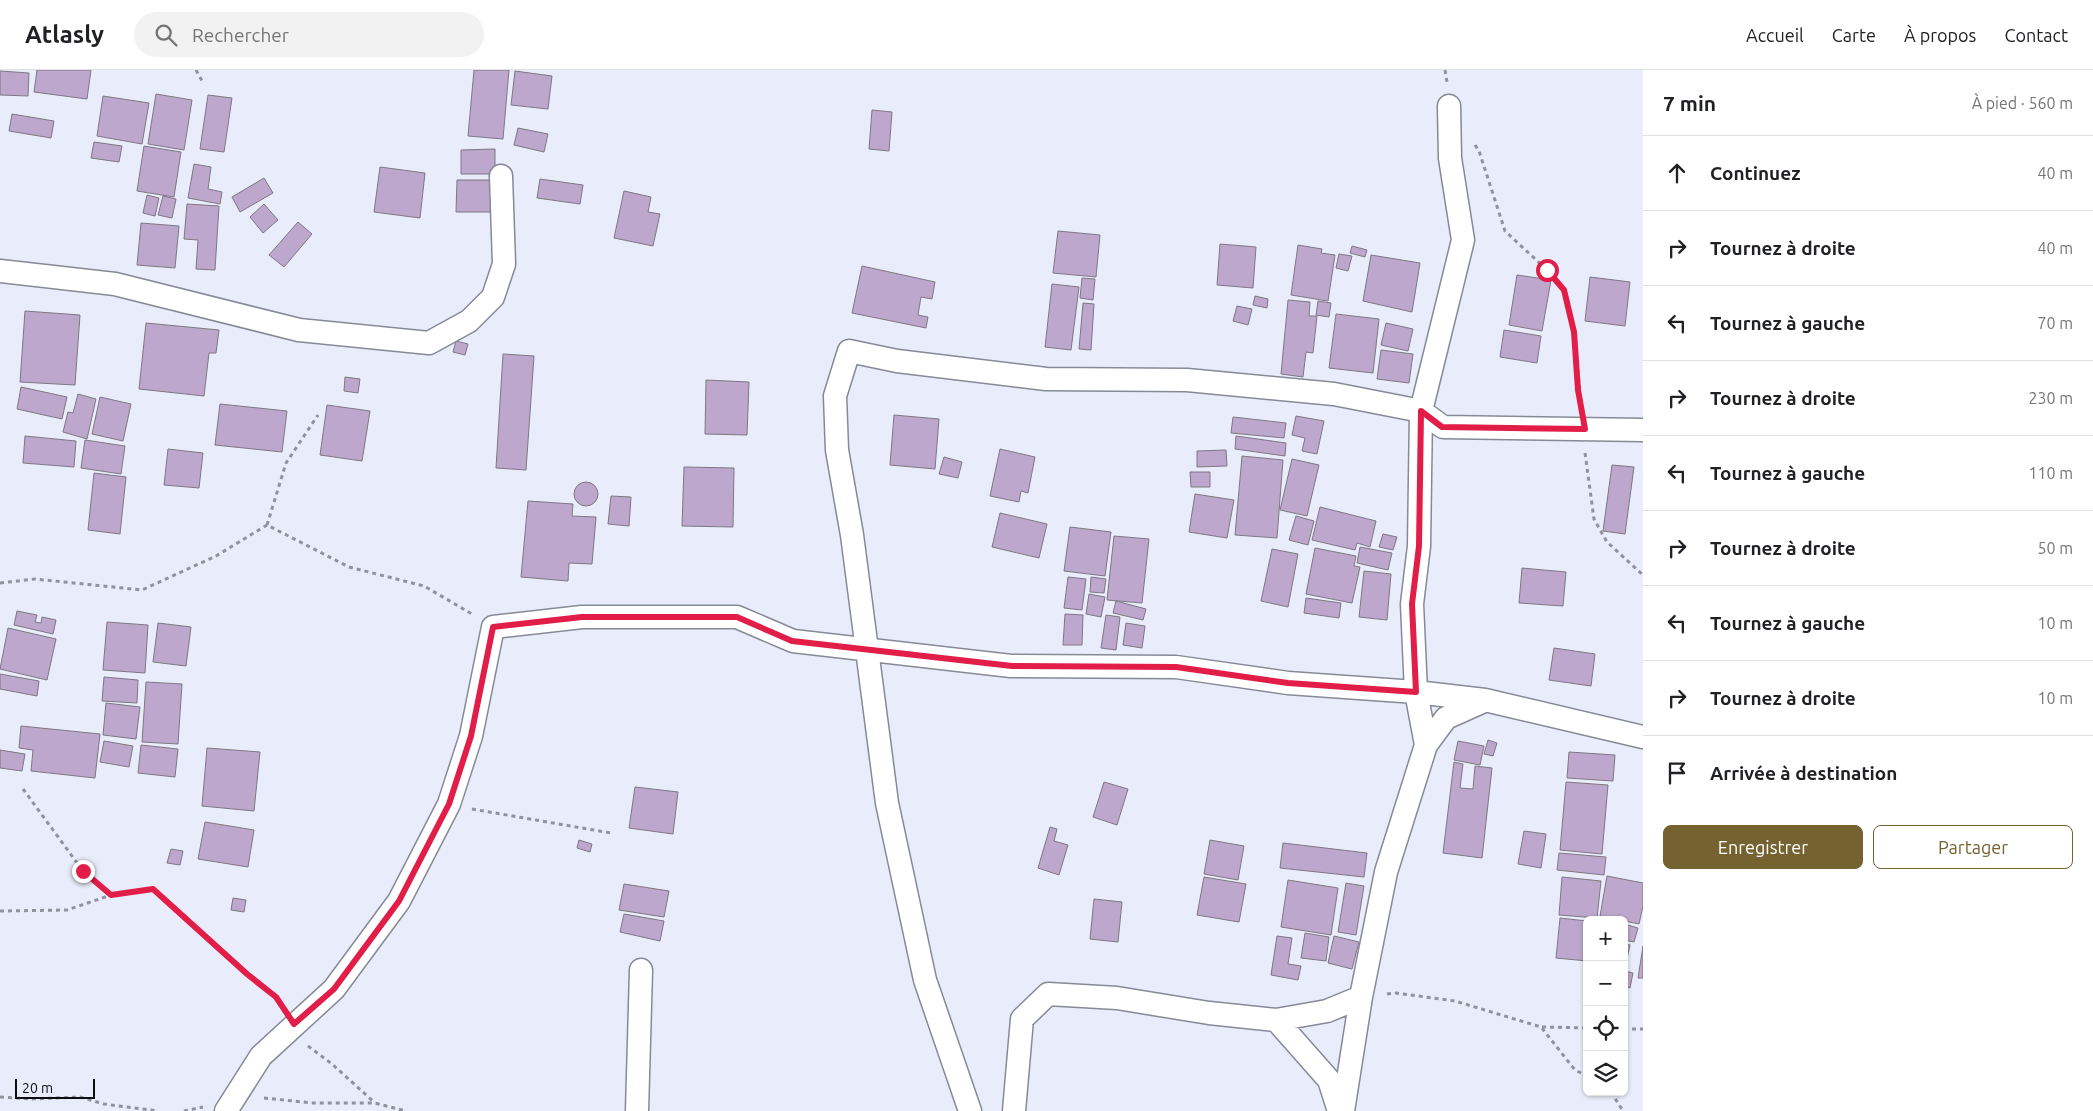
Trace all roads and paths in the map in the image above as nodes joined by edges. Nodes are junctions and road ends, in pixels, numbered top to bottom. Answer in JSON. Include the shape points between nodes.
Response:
{"nodes":[{"id":1,"x":196,"y":70,"type":"edge"},
{"id":2,"x":1446,"y":70,"type":"edge"},
{"id":3,"x":202,"y":81,"type":"dead end"},
{"id":4,"x":1449,"y":106,"type":"joint"},
{"id":5,"x":1474,"y":143,"type":"dead end"},
{"id":6,"x":501,"y":176,"type":"dead end"},
{"id":7,"x":0,"y":271,"type":"edge"},
{"id":8,"x":1421,"y":411,"type":"junction"},
{"id":9,"x":318,"y":415,"type":"dead end"},
{"id":10,"x":1585,"y":429,"type":"junction"},
{"id":11,"x":1643,"y":430,"type":"edge"},
{"id":12,"x":267,"y":525,"type":"junction"},
{"id":13,"x":1643,"y":575,"type":"edge"},
{"id":14,"x":0,"y":583,"type":"edge"},
{"id":15,"x":493,"y":627,"type":"junction"},
{"id":16,"x":866,"y":649,"type":"junction"},
{"id":17,"x":1416,"y":692,"type":"junction"},
{"id":18,"x":1485,"y":700,"type":"junction"},
{"id":19,"x":1643,"y":736,"type":"edge"},
{"id":20,"x":1426,"y":745,"type":"junction"},
{"id":21,"x":23,"y":789,"type":"dead end"},
{"id":22,"x":449,"y":804,"type":"junction"},
{"id":23,"x":611,"y":833,"type":"dead end"},
{"id":24,"x":111,"y":895,"type":"junction"},
{"id":25,"x":0,"y":911,"type":"edge"},
{"id":26,"x":641,"y":970,"type":"dead end"},
{"id":27,"x":1361,"y":997,"type":"junction"},
{"id":28,"x":1276,"y":1020,"type":"junction"},
{"id":29,"x":294,"y":1024,"type":"junction"},
{"id":30,"x":1541,"y":1027,"type":"junction"},
{"id":31,"x":1583,"y":1028,"type":"edge"},
{"id":32,"x":1628,"y":1028,"type":"edge"},
{"id":33,"x":1643,"y":1029,"type":"edge"},
{"id":34,"x":1583,"y":1074,"type":"edge"},
{"id":35,"x":1614,"y":1096,"type":"edge"},
{"id":36,"x":0,"y":1097,"type":"edge"},
{"id":37,"x":375,"y":1103,"type":"junction"},
{"id":38,"x":229,"y":1106,"type":"edge"},
{"id":39,"x":158,"y":1111,"type":"edge"},
{"id":40,"x":406,"y":1111,"type":"edge"},
{"id":41,"x":637,"y":1111,"type":"edge"},
{"id":42,"x":970,"y":1111,"type":"edge"},
{"id":43,"x":1014,"y":1111,"type":"edge"},
{"id":44,"x":1339,"y":1111,"type":"edge"},
{"id":45,"x":1343,"y":1111,"type":"edge"},
{"id":46,"x":1623,"y":1111,"type":"edge"}],
"edges":[{"from":1,"to":3,"type":"path"},
{"from":2,"to":4,"type":"path"},
{"from":4,"to":8,"type":"street","via":[[1450,158],[1463,240]]},
{"from":5,"to":10,"type":"path","via":[[1505,231],[1564,290],[1574,332],[1578,390]]},
{"from":6,"to":7,"type":"street","via":[[504,264],[492,297],[469,322],[430,343],[299,330],[115,284]]},
{"from":8,"to":10,"type":"street","via":[[1442,427]]},
{"from":8,"to":16,"type":"street","via":[[1334,394],[1187,380],[1046,378],[897,361],[849,351],[834,396],[836,432]]},
{"from":8,"to":17,"type":"street","via":[[1419,546],[1412,604]]},
{"from":9,"to":12,"type":"path","via":[[286,463]]},
{"from":10,"to":11,"type":"street"},
{"from":10,"to":13,"type":"path","via":[[1585,458],[1594,519],[1607,542]]},
{"from":12,"to":14,"type":"path","via":[[216,556],[142,590],[34,579]]},
{"from":12,"to":15,"type":"path","via":[[348,567],[424,586]]},
{"from":15,"to":16,"type":"street","via":[[582,617],[737,617],[792,641]]},
{"from":15,"to":22,"type":"street","via":[[471,736]]},
{"from":16,"to":17,"type":"street","via":[[1012,666],[1176,667],[1288,683]]},
{"from":16,"to":42,"type":"street","via":[[887,803],[925,980]]},
{"from":17,"to":18,"type":"street"},
{"from":17,"to":20,"type":"street"},
{"from":18,"to":19,"type":"street"},
{"from":18,"to":20,"type":"street","via":[[1446,718]]},
{"from":20,"to":27,"type":"street","via":[[1386,872]]},
{"from":21,"to":24,"type":"path","via":[[83,871]]},
{"from":22,"to":23,"type":"path"},
{"from":22,"to":29,"type":"street","via":[[399,901],[334,989]]},
{"from":24,"to":25,"type":"path","via":[[67,910]]},
{"from":24,"to":29,"type":"path","via":[[153,889],[276,997]]},
{"from":26,"to":41,"type":"street"},
{"from":27,"to":28,"type":"street","via":[[1327,1011]]},
{"from":27,"to":30,"type":"path","via":[[1396,993],[1455,1001]]},
{"from":27,"to":45,"type":"street"},
{"from":28,"to":43,"type":"street","via":[[1117,998],[1048,994],[1022,1019]]},
{"from":28,"to":44,"type":"street","via":[[1329,1080]]},
{"from":29,"to":37,"type":"path","via":[[308,1046]]},
{"from":29,"to":38,"type":"street","via":[[261,1056]]},
{"from":30,"to":31,"type":"path"},
{"from":30,"to":34,"type":"path","via":[[1575,1070]]},
{"from":32,"to":33,"type":"path"},
{"from":35,"to":46,"type":"path"},
{"from":36,"to":39,"type":"path","via":[[80,1097],[104,1104]]},
{"from":37,"to":38,"type":"path","via":[[313,1103],[271,1098]]},
{"from":37,"to":40,"type":"path"}]}
